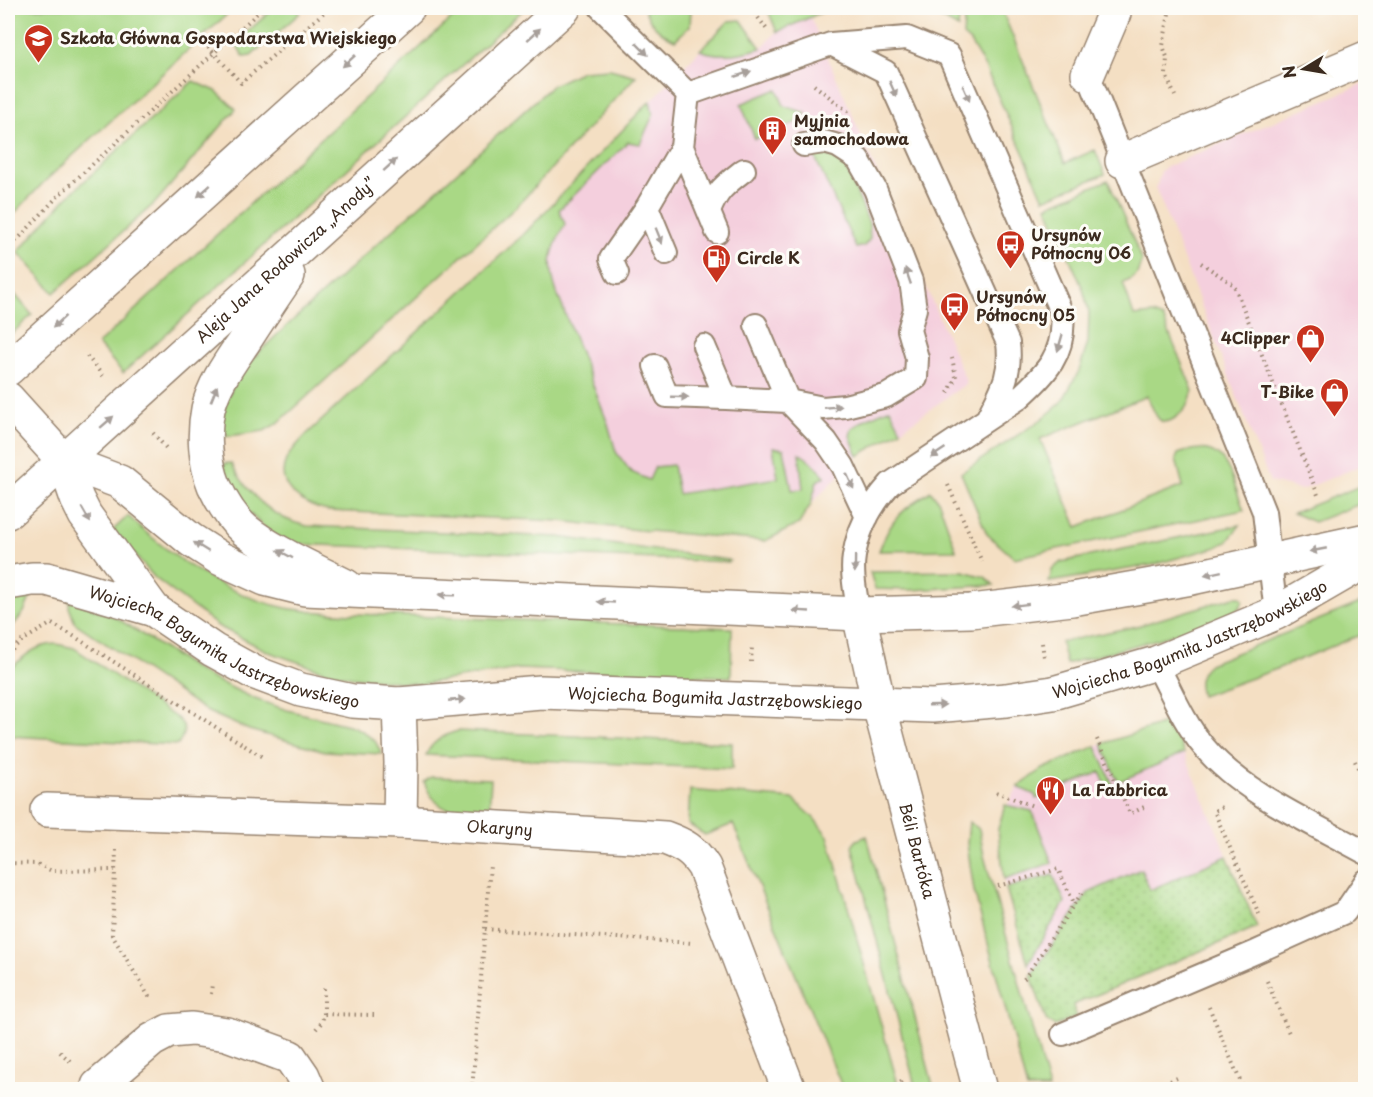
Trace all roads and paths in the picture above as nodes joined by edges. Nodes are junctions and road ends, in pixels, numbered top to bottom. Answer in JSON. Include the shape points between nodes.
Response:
{"nodes":[{"id":1,"x":263,"y":8,"type":"edge"},
{"id":2,"x":328,"y":8,"type":"edge"},
{"id":3,"x":408,"y":8,"type":"edge"},
{"id":4,"x":564,"y":8,"type":"edge"},
{"id":5,"x":601,"y":8,"type":"edge"},
{"id":6,"x":1114,"y":8,"type":"edge"},
{"id":7,"x":1170,"y":8,"type":"edge"},
{"id":8,"x":204,"y":42,"type":"dead end"},
{"id":9,"x":831,"y":44,"type":"junction"},
{"id":10,"x":214,"y":53,"type":"junction"},
{"id":11,"x":1365,"y":58,"type":"edge"},
{"id":12,"x":1088,"y":74,"type":"joint"},
{"id":13,"x":688,"y":94,"type":"junction"},
{"id":14,"x":1176,"y":98,"type":"dead end"},
{"id":15,"x":804,"y":145,"type":"dead end"},
{"id":16,"x":682,"y":147,"type":"junction"},
{"id":17,"x":1122,"y":161,"type":"junction"},
{"id":18,"x":744,"y":171,"type":"dead end"},
{"id":19,"x":647,"y":207,"type":"junction"},
{"id":20,"x":316,"y":233,"type":"junction"},
{"id":21,"x":8,"y":250,"type":"edge"},
{"id":22,"x":666,"y":253,"type":"dead end"},
{"id":23,"x":1198,"y":261,"type":"dead end"},
{"id":24,"x":617,"y":273,"type":"dead end"},
{"id":25,"x":756,"y":325,"type":"dead end"},
{"id":26,"x":705,"y":346,"type":"dead end"},
{"id":27,"x":87,"y":356,"type":"dead end"},
{"id":28,"x":655,"y":366,"type":"dead end"},
{"id":29,"x":8,"y":369,"type":"edge"},
{"id":30,"x":110,"y":384,"type":"dead end"},
{"id":31,"x":726,"y":398,"type":"junction"},
{"id":32,"x":8,"y":399,"type":"edge"},
{"id":33,"x":788,"y":401,"type":"junction"},
{"id":34,"x":986,"y":420,"type":"junction"},
{"id":35,"x":152,"y":431,"type":"dead end"},
{"id":36,"x":172,"y":455,"type":"dead end"},
{"id":37,"x":63,"y":461,"type":"junction"},
{"id":38,"x":1318,"y":495,"type":"dead end"},
{"id":39,"x":8,"y":512,"type":"edge"},
{"id":40,"x":867,"y":517,"type":"junction"},
{"id":41,"x":1365,"y":540,"type":"edge"},
{"id":42,"x":1270,"y":560,"type":"junction"},
{"id":43,"x":1365,"y":561,"type":"edge"},
{"id":44,"x":8,"y":583,"type":"edge"},
{"id":45,"x":355,"y":591,"type":"junction"},
{"id":46,"x":154,"y":610,"type":"junction"},
{"id":47,"x":1276,"y":613,"type":"junction"},
{"id":48,"x":54,"y":614,"type":"dead end"},
{"id":49,"x":859,"y":614,"type":"junction"},
{"id":50,"x":52,"y":624,"type":"junction"},
{"id":51,"x":752,"y":645,"type":"dead end"},
{"id":52,"x":8,"y":654,"type":"edge"},
{"id":53,"x":1156,"y":663,"type":"junction"},
{"id":54,"x":751,"y":667,"type":"dead end"},
{"id":55,"x":399,"y":704,"type":"junction"},
{"id":56,"x":879,"y":705,"type":"junction"},
{"id":57,"x":1096,"y":739,"type":"dead end"},
{"id":58,"x":264,"y":758,"type":"dead end"},
{"id":59,"x":1355,"y":761,"type":"dead end"},
{"id":60,"x":1365,"y":786,"type":"edge"},
{"id":61,"x":1255,"y":791,"type":"junction"},
{"id":62,"x":996,"y":792,"type":"dead end"},
{"id":63,"x":1033,"y":806,"type":"dead end"},
{"id":64,"x":1144,"y":807,"type":"dead end"},
{"id":65,"x":47,"y":810,"type":"dead end"},
{"id":66,"x":115,"y":812,"type":"junction"},
{"id":67,"x":400,"y":822,"type":"junction"},
{"id":68,"x":493,"y":829,"type":"junction"},
{"id":69,"x":1365,"y":853,"type":"edge"},
{"id":70,"x":8,"y":863,"type":"edge"},
{"id":71,"x":115,"y":870,"type":"junction"},
{"id":72,"x":1365,"y":882,"type":"edge"},
{"id":73,"x":998,"y":886,"type":"dead end"},
{"id":74,"x":1083,"y":891,"type":"dead end"},
{"id":75,"x":1074,"y":903,"type":"junction"},
{"id":76,"x":485,"y":928,"type":"junction"},
{"id":77,"x":732,"y":943,"type":"junction"},
{"id":78,"x":1262,"y":949,"type":"junction"},
{"id":79,"x":1196,"y":976,"type":"junction"},
{"id":80,"x":1024,"y":979,"type":"dead end"},
{"id":81,"x":324,"y":987,"type":"dead end"},
{"id":82,"x":324,"y":1014,"type":"junction"},
{"id":83,"x":374,"y":1014,"type":"dead end"},
{"id":84,"x":169,"y":1031,"type":"junction"},
{"id":85,"x":1289,"y":1033,"type":"dead end"},
{"id":86,"x":1063,"y":1034,"type":"dead end"},
{"id":87,"x":290,"y":1057,"type":"junction"},
{"id":88,"x":1177,"y":1078,"type":"dead end"},
{"id":89,"x":905,"y":1080,"type":"dead end"},
{"id":90,"x":102,"y":1089,"type":"edge"},
{"id":91,"x":309,"y":1089,"type":"edge"},
{"id":92,"x":472,"y":1089,"type":"edge"},
{"id":93,"x":789,"y":1089,"type":"edge"},
{"id":94,"x":891,"y":1089,"type":"edge"},
{"id":95,"x":980,"y":1089,"type":"edge"},
{"id":96,"x":1148,"y":1089,"type":"edge"},
{"id":97,"x":1244,"y":1089,"type":"edge"}],
"edges":[{"from":1,"to":10,"type":"path"},
{"from":2,"to":10,"type":"path","via":[[241,83]]},
{"from":3,"to":29,"type":"street","one_way":true},
{"from":20,"to":4,"type":"street","name":"Aleja Jana Rodowicza „Anody”","one_way":true},
{"from":5,"to":13,"type":"lane","one_way":true},
{"from":6,"to":12,"type":"street"},
{"from":7,"to":14,"type":"path","via":[[1163,46],[1166,75]]},
{"from":8,"to":10,"type":"path"},
{"from":13,"to":9,"type":"lane","one_way":true},
{"from":9,"to":34,"type":"lane","one_way":true,"via":[[886,72],[1008,343],[1010,362],[1005,381]]},
{"from":9,"to":34,"type":"lane","one_way":true,"via":[[907,38],[949,55],[1062,314],[1061,342],[1044,375]]},
{"from":10,"to":21,"type":"path","via":[[58,196]]},
{"from":11,"to":17,"type":"street"},
{"from":12,"to":17,"type":"lane"},
{"from":13,"to":16,"type":"lane"},
{"from":33,"to":15,"type":"lane","one_way":true,"via":[[823,408],[845,406],[886,396],[916,378],[917,358],[909,330],[915,309],[911,281],[875,189],[858,159],[838,146],[824,142]]},
{"from":16,"to":18,"type":"lane","via":[[713,222],[714,198]]},
{"from":16,"to":19,"type":"lane"},
{"from":17,"to":42,"type":"lane","via":[[1264,512]]},
{"from":19,"to":22,"type":"lane","one_way":true},
{"from":19,"to":24,"type":"lane","via":[[611,259]]},
{"from":37,"to":20,"type":"street","name":"Aleja Jana Rodowicza „Anody”","one_way":true},
{"from":45,"to":20,"type":"street","one_way":true,"via":[[244,529],[221,500],[206,452],[208,408],[216,388]]},
{"from":23,"to":38,"type":"path","via":[[1234,285]]},
{"from":25,"to":33,"type":"lane"},
{"from":26,"to":31,"type":"lane"},
{"from":27,"to":30,"type":"path"},
{"from":28,"to":31,"type":"lane","one_way":true,"via":[[667,396]]},
{"from":31,"to":33,"type":"lane"},
{"from":32,"to":37,"type":"street"},
{"from":33,"to":40,"type":"lane","one_way":true,"via":[[826,441],[843,466]]},
{"from":34,"to":40,"type":"lane","one_way":true,"via":[[890,484]]},
{"from":35,"to":36,"type":"path"},
{"from":37,"to":39,"type":"street","name":"Aleja Jana Rodowicza „Anody”"},
{"from":45,"to":37,"type":"street","name":"Wojciecha Bogumiła Jastrzębowskiego","one_way":true,"via":[[305,588],[242,569],[191,540],[120,482]]},
{"from":37,"to":46,"type":"street","one_way":true,"via":[[85,515]]},
{"from":40,"to":49,"type":"lane","one_way":true,"via":[[854,557]]},
{"from":41,"to":42,"type":"street","name":"Wojciecha Bogumiła Jastrzębowskiego","one_way":true},
{"from":42,"to":47,"type":"lane"},
{"from":42,"to":49,"type":"street","name":"Wojciecha Bogumiła Jastrzębowskiego","one_way":true,"via":[[1072,599],[971,611]]},
{"from":43,"to":47,"type":"street","name":"Wojciecha Bogumiła Jastrzębowskiego"},
{"from":44,"to":46,"type":"street","name":"Wojciecha Bogumiła Jastrzębowskiego","via":[[32,579],[62,582]]},
{"from":49,"to":45,"type":"street","name":"Wojciecha Bogumiła Jastrzębowskiego","one_way":true},
{"from":46,"to":55,"type":"street","name":"Wojciecha Bogumiła Jastrzębowskiego","via":[[213,650],[274,681],[341,699]]},
{"from":47,"to":53,"type":"street","name":"Wojciecha Bogumiła Jastrzębowskiego"},
{"from":48,"to":50,"type":"path"},
{"from":49,"to":56,"type":"street","name":"Béli Bartóka"},
{"from":50,"to":52,"type":"path","via":[[35,631]]},
{"from":50,"to":58,"type":"path"},
{"from":51,"to":54,"type":"path"},
{"from":56,"to":53,"type":"street","name":"Wojciecha Bogumiła Jastrzębowskiego","one_way":true,"via":[[933,706],[1053,693]]},
{"from":53,"to":61,"type":"lane","via":[[1204,747]]},
{"from":55,"to":56,"type":"street","name":"Wojciecha Bogumiła Jastrzębowskiego","one_way":true,"via":[[541,692]]},
{"from":55,"to":67,"type":"street"},
{"from":56,"to":95,"type":"street","name":"Béli Bartóka"},
{"from":57,"to":64,"type":"path","via":[[1130,814]]},
{"from":59,"to":60,"type":"path"},
{"from":61,"to":69,"type":"lane"},
{"from":61,"to":78,"type":"path","via":[[1214,811],[1261,920]]},
{"from":62,"to":63,"type":"path"},
{"from":65,"to":66,"type":"street","name":"Okaryny"},
{"from":66,"to":67,"type":"street","name":"Okaryny"},
{"from":66,"to":71,"type":"path"},
{"from":67,"to":68,"type":"street","name":"Okaryny"},
{"from":68,"to":76,"type":"path"},
{"from":68,"to":77,"type":"street","name":"Okaryny","via":[[665,838],[678,842],[694,852],[704,867]]},
{"from":70,"to":71,"type":"path","via":[[37,864],[52,871]]},
{"from":71,"to":84,"type":"path","via":[[112,935]]},
{"from":72,"to":78,"type":"lane","via":[[1345,912]]},
{"from":73,"to":75,"type":"path","via":[[1058,869]]},
{"from":74,"to":75,"type":"path"},
{"from":75,"to":80,"type":"path"},
{"from":76,"to":77,"type":"path"},
{"from":76,"to":92,"type":"path"},
{"from":77,"to":93,"type":"street","name":"Okaryny"},
{"from":78,"to":79,"type":"lane"},
{"from":78,"to":85,"type":"path"},
{"from":79,"to":86,"type":"lane"},
{"from":79,"to":97,"type":"path"},
{"from":81,"to":82,"type":"path"},
{"from":82,"to":83,"type":"path"},
{"from":82,"to":87,"type":"path","via":[[322,1022]]},
{"from":84,"to":87,"type":"street","via":[[192,1029],[227,1034]]},
{"from":84,"to":90,"type":"street","via":[[142,1046],[98,1086]]},
{"from":87,"to":91,"type":"street"},
{"from":88,"to":96,"type":"path"},
{"from":89,"to":94,"type":"path"}]}
